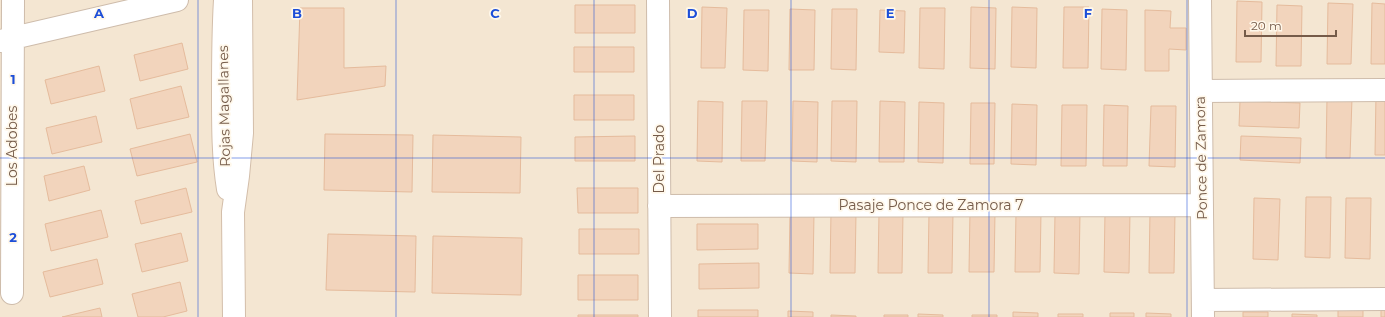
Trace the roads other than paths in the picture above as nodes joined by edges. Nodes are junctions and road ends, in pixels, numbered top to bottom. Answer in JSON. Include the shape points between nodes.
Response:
{"nodes":[{"id":1,"x":13,"y":0,"type":"edge"},
{"id":2,"x":176,"y":0,"type":"edge"},
{"id":3,"x":225,"y":0,"type":"edge"},
{"id":4,"x":241,"y":0,"type":"edge"},
{"id":5,"x":658,"y":0,"type":"edge"},
{"id":6,"x":1200,"y":0,"type":"edge"},
{"id":7,"x":6,"y":40,"type":"edge"},
{"id":8,"x":1385,"y":90,"type":"edge"},
{"id":9,"x":1201,"y":91,"type":"junction"},
{"id":10,"x":1202,"y":205,"type":"junction"},
{"id":11,"x":659,"y":206,"type":"junction"},
{"id":12,"x":233,"y":212,"type":"junction"},
{"id":13,"x":12,"y":293,"type":"dead end"},
{"id":14,"x":1385,"y":299,"type":"edge"},
{"id":15,"x":1203,"y":309,"type":"edge"},
{"id":16,"x":234,"y":317,"type":"edge"},
{"id":17,"x":660,"y":317,"type":"edge"}],
"edges":[{"from":1,"to":7,"type":"street","name":"Los Adobes"},
{"from":2,"to":7,"type":"street"},
{"from":3,"to":12,"type":"street","name":"Rojas Magallanes","via":[[223,134],[225,168]]},
{"from":4,"to":12,"type":"street","name":"Rojas Magallanes","via":[[242,133]]},
{"from":5,"to":11,"type":"street","name":"Del Prado"},
{"from":6,"to":9,"type":"street","name":"Ponce de Zamora"},
{"from":7,"to":13,"type":"street","name":"Los Adobes"},
{"from":8,"to":9,"type":"street"},
{"from":9,"to":10,"type":"street","name":"Ponce de Zamora"},
{"from":10,"to":11,"type":"street","name":"Pasaje Ponce de Zamora 7"},
{"from":10,"to":15,"type":"street","name":"Ponce de Zamora"},
{"from":11,"to":17,"type":"street","name":"Del Prado"},
{"from":12,"to":16,"type":"street","name":"Rojas Magallanes"},
{"from":14,"to":15,"type":"street"}]}
